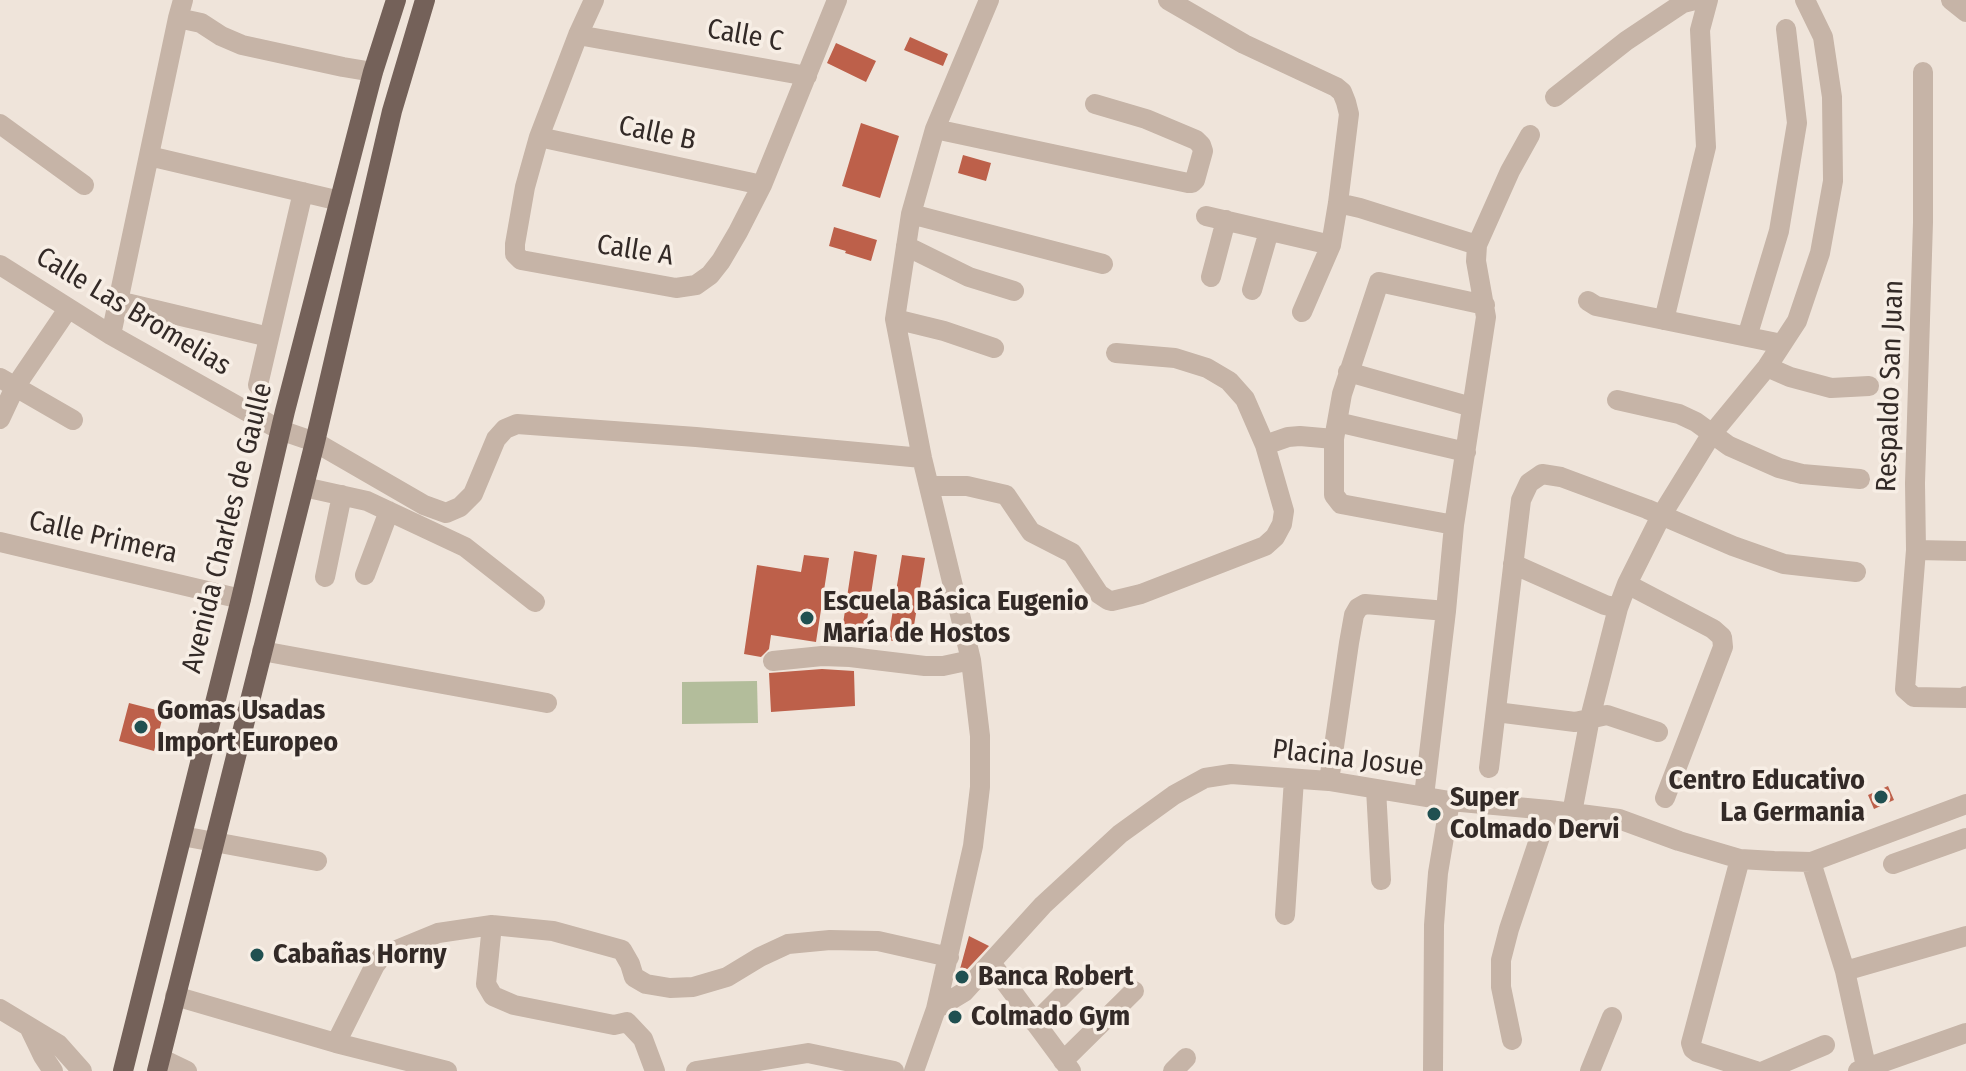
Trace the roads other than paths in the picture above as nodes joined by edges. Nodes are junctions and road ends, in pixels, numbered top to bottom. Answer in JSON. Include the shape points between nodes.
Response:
{"nodes":[{"id":1,"x":396,"y":0,"type":"edge"},
{"id":2,"x":425,"y":0,"type":"edge"},
{"id":3,"x":594,"y":0,"type":"edge"},
{"id":4,"x":837,"y":0,"type":"edge"},
{"id":5,"x":989,"y":0,"type":"edge"},
{"id":6,"x":1168,"y":0,"type":"edge"},
{"id":7,"x":1695,"y":0,"type":"edge"},
{"id":8,"x":1708,"y":0,"type":"edge"},
{"id":9,"x":1805,"y":0,"type":"edge"},
{"id":10,"x":1951,"y":0,"type":"edge"},
{"id":11,"x":181,"y":9,"type":"edge"},
{"id":12,"x":1966,"y":12,"type":"edge"},
{"id":13,"x":1786,"y":29,"type":"dead end"},
{"id":14,"x":578,"y":35,"type":"junction"},
{"id":15,"x":373,"y":72,"type":"junction"},
{"id":16,"x":1923,"y":72,"type":"dead end"},
{"id":17,"x":807,"y":76,"type":"junction"},
{"id":18,"x":1555,"y":97,"type":"dead end"},
{"id":19,"x":1095,"y":104,"type":"dead end"},
{"id":20,"x":0,"y":124,"type":"edge"},
{"id":21,"x":935,"y":129,"type":"junction"},
{"id":22,"x":1530,"y":135,"type":"dead end"},
{"id":23,"x":539,"y":137,"type":"junction"},
{"id":24,"x":149,"y":156,"type":"junction"},
{"id":25,"x":84,"y":185,"type":"dead end"},
{"id":26,"x":762,"y":185,"type":"junction"},
{"id":27,"x":303,"y":192,"type":"junction"},
{"id":28,"x":340,"y":201,"type":"junction"},
{"id":29,"x":1338,"y":203,"type":"junction"},
{"id":30,"x":911,"y":214,"type":"junction"},
{"id":31,"x":1269,"y":231,"type":"junction"},
{"id":32,"x":1331,"y":245,"type":"junction"},
{"id":33,"x":1477,"y":245,"type":"junction"},
{"id":34,"x":906,"y":246,"type":"junction"},
{"id":35,"x":1103,"y":264,"type":"dead end"},
{"id":36,"x":0,"y":265,"type":"edge"},
{"id":37,"x":1211,"y":277,"type":"dead end"},
{"id":38,"x":1252,"y":290,"type":"dead end"},
{"id":39,"x":1014,"y":291,"type":"dead end"},
{"id":40,"x":118,"y":301,"type":"junction"},
{"id":41,"x":1588,"y":301,"type":"dead end"},
{"id":42,"x":1485,"y":305,"type":"junction"},
{"id":43,"x":68,"y":309,"type":"junction"},
{"id":44,"x":1302,"y":312,"type":"dead end"},
{"id":45,"x":895,"y":319,"type":"junction"},
{"id":46,"x":1664,"y":320,"type":"junction"},
{"id":47,"x":111,"y":335,"type":"junction"},
{"id":48,"x":269,"y":337,"type":"junction"},
{"id":49,"x":1747,"y":337,"type":"junction"},
{"id":50,"x":1782,"y":344,"type":"junction"},
{"id":51,"x":994,"y":348,"type":"dead end"},
{"id":52,"x":1116,"y":353,"type":"dead end"},
{"id":53,"x":1767,"y":367,"type":"junction"},
{"id":54,"x":1348,"y":372,"type":"junction"},
{"id":55,"x":7,"y":382,"type":"edge"},
{"id":56,"x":258,"y":385,"type":"dead end"},
{"id":57,"x":1869,"y":386,"type":"dead end"},
{"id":58,"x":1617,"y":400,"type":"dead end"},
{"id":59,"x":1472,"y":407,"type":"junction"},
{"id":60,"x":0,"y":419,"type":"edge"},
{"id":61,"x":73,"y":420,"type":"dead end"},
{"id":62,"x":280,"y":430,"type":"junction"},
{"id":63,"x":1335,"y":430,"type":"junction"},
{"id":64,"x":1711,"y":435,"type":"junction"},
{"id":65,"x":315,"y":442,"type":"junction"},
{"id":66,"x":1265,"y":445,"type":"junction"},
{"id":67,"x":1466,"y":452,"type":"junction"},
{"id":68,"x":922,"y":458,"type":"junction"},
{"id":69,"x":1860,"y":479,"type":"dead end"},
{"id":70,"x":930,"y":486,"type":"junction"},
{"id":71,"x":304,"y":487,"type":"junction"},
{"id":72,"x":342,"y":495,"type":"junction"},
{"id":73,"x":389,"y":511,"type":"junction"},
{"id":74,"x":1661,"y":516,"type":"junction"},
{"id":75,"x":1454,"y":525,"type":"junction"},
{"id":76,"x":0,"y":542,"type":"edge"},
{"id":77,"x":1916,"y":550,"type":"junction"},
{"id":78,"x":1966,"y":551,"type":"edge"},
{"id":79,"x":1513,"y":564,"type":"junction"},
{"id":80,"x":1856,"y":572,"type":"dead end"},
{"id":81,"x":365,"y":575,"type":"dead end"},
{"id":82,"x":325,"y":577,"type":"dead end"},
{"id":83,"x":1627,"y":584,"type":"junction"},
{"id":84,"x":241,"y":599,"type":"junction"},
{"id":85,"x":535,"y":602,"type":"dead end"},
{"id":86,"x":1618,"y":608,"type":"junction"},
{"id":87,"x":1446,"y":611,"type":"junction"},
{"id":88,"x":262,"y":651,"type":"junction"},
{"id":89,"x":971,"y":660,"type":"junction"},
{"id":90,"x":773,"y":661,"type":"dead end"},
{"id":91,"x":1966,"y":697,"type":"edge"},
{"id":92,"x":547,"y":703,"type":"dead end"},
{"id":93,"x":1496,"y":712,"type":"junction"},
{"id":94,"x":1590,"y":718,"type":"junction"},
{"id":95,"x":1658,"y":732,"type":"dead end"},
{"id":96,"x":1489,"y":768,"type":"dead end"},
{"id":97,"x":1294,"y":779,"type":"junction"},
{"id":98,"x":1329,"y":781,"type":"junction"},
{"id":99,"x":1376,"y":789,"type":"junction"},
{"id":100,"x":1424,"y":796,"type":"junction"},
{"id":101,"x":1665,"y":798,"type":"dead end"},
{"id":102,"x":1450,"y":801,"type":"junction"},
{"id":103,"x":1966,"y":804,"type":"edge"},
{"id":104,"x":1549,"y":810,"type":"junction"},
{"id":105,"x":1572,"y":813,"type":"junction"},
{"id":106,"x":182,"y":836,"type":"junction"},
{"id":107,"x":1966,"y":838,"type":"edge"},
{"id":108,"x":214,"y":842,"type":"junction"},
{"id":109,"x":1740,"y":859,"type":"junction"},
{"id":110,"x":317,"y":861,"type":"dead end"},
{"id":111,"x":1811,"y":862,"type":"junction"},
{"id":112,"x":1893,"y":864,"type":"dead end"},
{"id":113,"x":1381,"y":880,"type":"dead end"},
{"id":114,"x":1285,"y":915,"type":"dead end"},
{"id":115,"x":492,"y":925,"type":"junction"},
{"id":116,"x":1966,"y":936,"type":"edge"},
{"id":117,"x":949,"y":957,"type":"junction"},
{"id":118,"x":991,"y":963,"type":"junction"},
{"id":119,"x":1845,"y":971,"type":"junction"},
{"id":120,"x":1076,"y":982,"type":"dead end"},
{"id":121,"x":1134,"y":991,"type":"dead end"},
{"id":122,"x":175,"y":996,"type":"junction"},
{"id":123,"x":0,"y":1009,"type":"edge"},
{"id":124,"x":936,"y":1009,"type":"junction"},
{"id":125,"x":1612,"y":1017,"type":"dead end"},
{"id":126,"x":1035,"y":1023,"type":"junction"},
{"id":127,"x":30,"y":1029,"type":"junction"},
{"id":128,"x":1966,"y":1033,"type":"edge"},
{"id":129,"x":1512,"y":1040,"type":"dead end"},
{"id":130,"x":336,"y":1043,"type":"junction"},
{"id":131,"x":1825,"y":1045,"type":"dead end"},
{"id":132,"x":159,"y":1064,"type":"edge"},
{"id":133,"x":1067,"y":1066,"type":"edge"},
{"id":134,"x":1864,"y":1070,"type":"edge"},
{"id":135,"x":53,"y":1071,"type":"edge"},
{"id":136,"x":82,"y":1071,"type":"edge"},
{"id":137,"x":123,"y":1071,"type":"edge"},
{"id":138,"x":187,"y":1071,"type":"edge"},
{"id":139,"x":447,"y":1071,"type":"edge"},
{"id":140,"x":655,"y":1071,"type":"edge"},
{"id":141,"x":696,"y":1071,"type":"edge"},
{"id":142,"x":894,"y":1071,"type":"edge"},
{"id":143,"x":914,"y":1071,"type":"edge"},
{"id":144,"x":1433,"y":1071,"type":"edge"},
{"id":145,"x":1590,"y":1071,"type":"edge"},
{"id":146,"x":1756,"y":1071,"type":"edge"},
{"id":147,"x":1764,"y":1071,"type":"edge"}],
"edges":[{"from":1,"to":15,"type":"main road","name":"Avenida Charles de Gaulle"},
{"from":2,"to":65,"type":"main road","via":[[392,111]]},
{"from":3,"to":14,"type":"street","name":"Calle A"},
{"from":4,"to":17,"type":"street","name":"Calle A"},
{"from":5,"to":21,"type":"street"},
{"from":6,"to":29,"type":"street","via":[[1342,92],[1349,114]]},
{"from":7,"to":18,"type":"street","via":[[1626,41]]},
{"from":8,"to":46,"type":"street","via":[[1700,30],[1706,147]]},
{"from":9,"to":50,"type":"street","via":[[1823,37],[1832,97],[1833,181],[1820,253],[1797,321]]},
{"from":10,"to":12,"type":"street"},
{"from":11,"to":15,"type":"street","via":[[242,45]]},
{"from":11,"to":24,"type":"street"},
{"from":13,"to":49,"type":"street","via":[[1797,123],[1779,231]]},
{"from":14,"to":17,"type":"street","name":"Calle C"},
{"from":14,"to":23,"type":"street","name":"Calle A"},
{"from":15,"to":28,"type":"main road","name":"Avenida Charles de Gaulle"},
{"from":16,"to":77,"type":"street","name":"Respaldo San Juan"},
{"from":17,"to":26,"type":"street","name":"Calle A"},
{"from":19,"to":21,"type":"street","via":[[1196,140],[1203,151],[1195,180],[1188,183]]},
{"from":20,"to":25,"type":"street"},
{"from":21,"to":30,"type":"street"},
{"from":22,"to":33,"type":"street"},
{"from":23,"to":26,"type":"street","name":"Calle B"},
{"from":23,"to":26,"type":"street","name":"Calle A","via":[[515,244],[521,260],[676,288],[696,285],[721,261]]},
{"from":24,"to":27,"type":"street"},
{"from":24,"to":40,"type":"street"},
{"from":27,"to":28,"type":"street"},
{"from":27,"to":48,"type":"street"},
{"from":28,"to":62,"type":"main road","name":"Avenida Charles de Gaulle"},
{"from":29,"to":32,"type":"street"},
{"from":29,"to":33,"type":"street"},
{"from":30,"to":34,"type":"street"},
{"from":30,"to":35,"type":"street"},
{"from":31,"to":32,"type":"street"},
{"from":31,"to":37,"type":"street","via":[[1216,218]]},
{"from":31,"to":38,"type":"street"},
{"from":32,"to":44,"type":"street"},
{"from":33,"to":42,"type":"street"},
{"from":34,"to":39,"type":"street","via":[[969,277]]},
{"from":34,"to":45,"type":"street"},
{"from":36,"to":43,"type":"street","name":"Calle Las Bromelias"},
{"from":40,"to":47,"type":"street"},
{"from":40,"to":48,"type":"street"},
{"from":41,"to":46,"type":"street"},
{"from":42,"to":54,"type":"street","via":[[1379,282]]},
{"from":42,"to":59,"type":"street"},
{"from":43,"to":47,"type":"street","name":"Calle Las Bromelias"},
{"from":43,"to":55,"type":"street"},
{"from":45,"to":51,"type":"street"},
{"from":45,"to":68,"type":"street"},
{"from":46,"to":49,"type":"street"},
{"from":47,"to":62,"type":"street","name":"Calle Las Bromelias"},
{"from":48,"to":56,"type":"street"},
{"from":49,"to":50,"type":"street"},
{"from":50,"to":53,"type":"street"},
{"from":52,"to":66,"type":"street","via":[[1175,358],[1229,381],[1245,399]]},
{"from":53,"to":57,"type":"street","via":[[1831,388]]},
{"from":53,"to":64,"type":"street"},
{"from":54,"to":59,"type":"street"},
{"from":54,"to":63,"type":"street"},
{"from":55,"to":60,"type":"street"},
{"from":55,"to":61,"type":"street"},
{"from":58,"to":64,"type":"street","via":[[1679,414]]},
{"from":59,"to":67,"type":"street"},
{"from":62,"to":65,"type":"street","name":"Calle Las Bromelias"},
{"from":62,"to":84,"type":"main road","name":"Avenida Charles de Gaulle"},
{"from":63,"to":66,"type":"street"},
{"from":63,"to":67,"type":"street"},
{"from":63,"to":75,"type":"street","via":[[1334,495],[1341,504]]},
{"from":64,"to":69,"type":"street","via":[[1779,468]]},
{"from":64,"to":74,"type":"street"},
{"from":65,"to":68,"type":"street","name":"Calle Las Bromelias","via":[[446,513],[473,494],[496,439],[517,424]]},
{"from":65,"to":71,"type":"main road"},
{"from":66,"to":70,"type":"street","via":[[1284,511],[1275,537],[1238,557],[1112,601],[1099,594],[1072,553],[1031,532],[1006,495],[967,486]]},
{"from":67,"to":75,"type":"street"},
{"from":68,"to":70,"type":"street"},
{"from":70,"to":89,"type":"street"},
{"from":71,"to":72,"type":"street"},
{"from":71,"to":88,"type":"main road"},
{"from":72,"to":73,"type":"street"},
{"from":72,"to":82,"type":"street"},
{"from":73,"to":81,"type":"street"},
{"from":73,"to":85,"type":"street","via":[[465,547]]},
{"from":74,"to":79,"type":"street","via":[[1542,474],[1529,483],[1521,500]]},
{"from":74,"to":80,"type":"street","via":[[1784,564]]},
{"from":74,"to":83,"type":"street"},
{"from":75,"to":87,"type":"street"},
{"from":76,"to":84,"type":"street","name":"Calle Primera"},
{"from":77,"to":78,"type":"street"},
{"from":77,"to":91,"type":"street","name":"Respaldo San Juan","via":[[1905,689],[1914,697]]},
{"from":79,"to":86,"type":"street"},
{"from":79,"to":93,"type":"street"},
{"from":83,"to":86,"type":"street"},
{"from":83,"to":101,"type":"street","via":[[1722,637],[1723,647]]},
{"from":84,"to":106,"type":"main road","name":"Avenida Charles de Gaulle"},
{"from":86,"to":94,"type":"street"},
{"from":87,"to":98,"type":"street","via":[[1365,604],[1358,608]]},
{"from":87,"to":100,"type":"street"},
{"from":88,"to":92,"type":"street"},
{"from":88,"to":108,"type":"main road"},
{"from":89,"to":90,"type":"street","via":[[943,666],[822,656]]},
{"from":89,"to":117,"type":"street","via":[[980,787]]},
{"from":93,"to":94,"type":"street","via":[[1575,722]]},
{"from":93,"to":96,"type":"street"},
{"from":94,"to":95,"type":"street","via":[[1607,715]]},
{"from":94,"to":105,"type":"street"},
{"from":97,"to":98,"type":"street","name":"Placina Josue"},
{"from":97,"to":114,"type":"street"},
{"from":97,"to":118,"type":"street","name":"Placina Josue","via":[[1231,774],[1205,778],[1174,795],[1120,834],[1043,905]]},
{"from":98,"to":99,"type":"street","name":"Placina Josue"},
{"from":99,"to":100,"type":"street","name":"Placina Josue"},
{"from":99,"to":113,"type":"street"},
{"from":100,"to":102,"type":"street","name":"Placina Josue"},
{"from":102,"to":104,"type":"street","name":"Placina Josue"},
{"from":102,"to":144,"type":"street","via":[[1435,912]]},
{"from":103,"to":111,"type":"street","name":"Placina Josue"},
{"from":104,"to":105,"type":"street","name":"Placina Josue"},
{"from":104,"to":129,"type":"street","via":[[1501,960]]},
{"from":105,"to":109,"type":"street","name":"Placina Josue","via":[[1619,819]]},
{"from":106,"to":108,"type":"street"},
{"from":106,"to":137,"type":"main road","name":"Avenida Charles de Gaulle"},
{"from":107,"to":112,"type":"street"},
{"from":108,"to":110,"type":"street"},
{"from":108,"to":122,"type":"main road"},
{"from":109,"to":111,"type":"street","name":"Placina Josue"},
{"from":109,"to":146,"type":"street","via":[[1691,1043],[1697,1052]]},
{"from":111,"to":119,"type":"street"},
{"from":115,"to":117,"type":"street","via":[[553,931],[622,950],[634,977],[670,988],[727,977],[788,944],[878,941]]},
{"from":115,"to":130,"type":"street","via":[[438,933],[382,956]]},
{"from":115,"to":140,"type":"street","via":[[486,984],[493,996],[614,1025],[627,1022],[643,1039]]},
{"from":116,"to":119,"type":"street"},
{"from":117,"to":124,"type":"street"},
{"from":118,"to":124,"type":"street","name":"Placina Josue","via":[[964,992]]},
{"from":118,"to":126,"type":"street"},
{"from":119,"to":134,"type":"street"},
{"from":120,"to":126,"type":"street"},
{"from":121,"to":133,"type":"street"},
{"from":122,"to":130,"type":"street"},
{"from":122,"to":132,"type":"main road"},
{"from":123,"to":127,"type":"street"},
{"from":124,"to":143,"type":"street"},
{"from":125,"to":145,"type":"street"},
{"from":126,"to":133,"type":"street"},
{"from":127,"to":135,"type":"street"},
{"from":127,"to":136,"type":"street","via":[[58,1044]]},
{"from":128,"to":134,"type":"street"},
{"from":130,"to":139,"type":"street"},
{"from":131,"to":147,"type":"street"},
{"from":132,"to":138,"type":"street"},
{"from":141,"to":142,"type":"street","via":[[808,1053]]}]}
